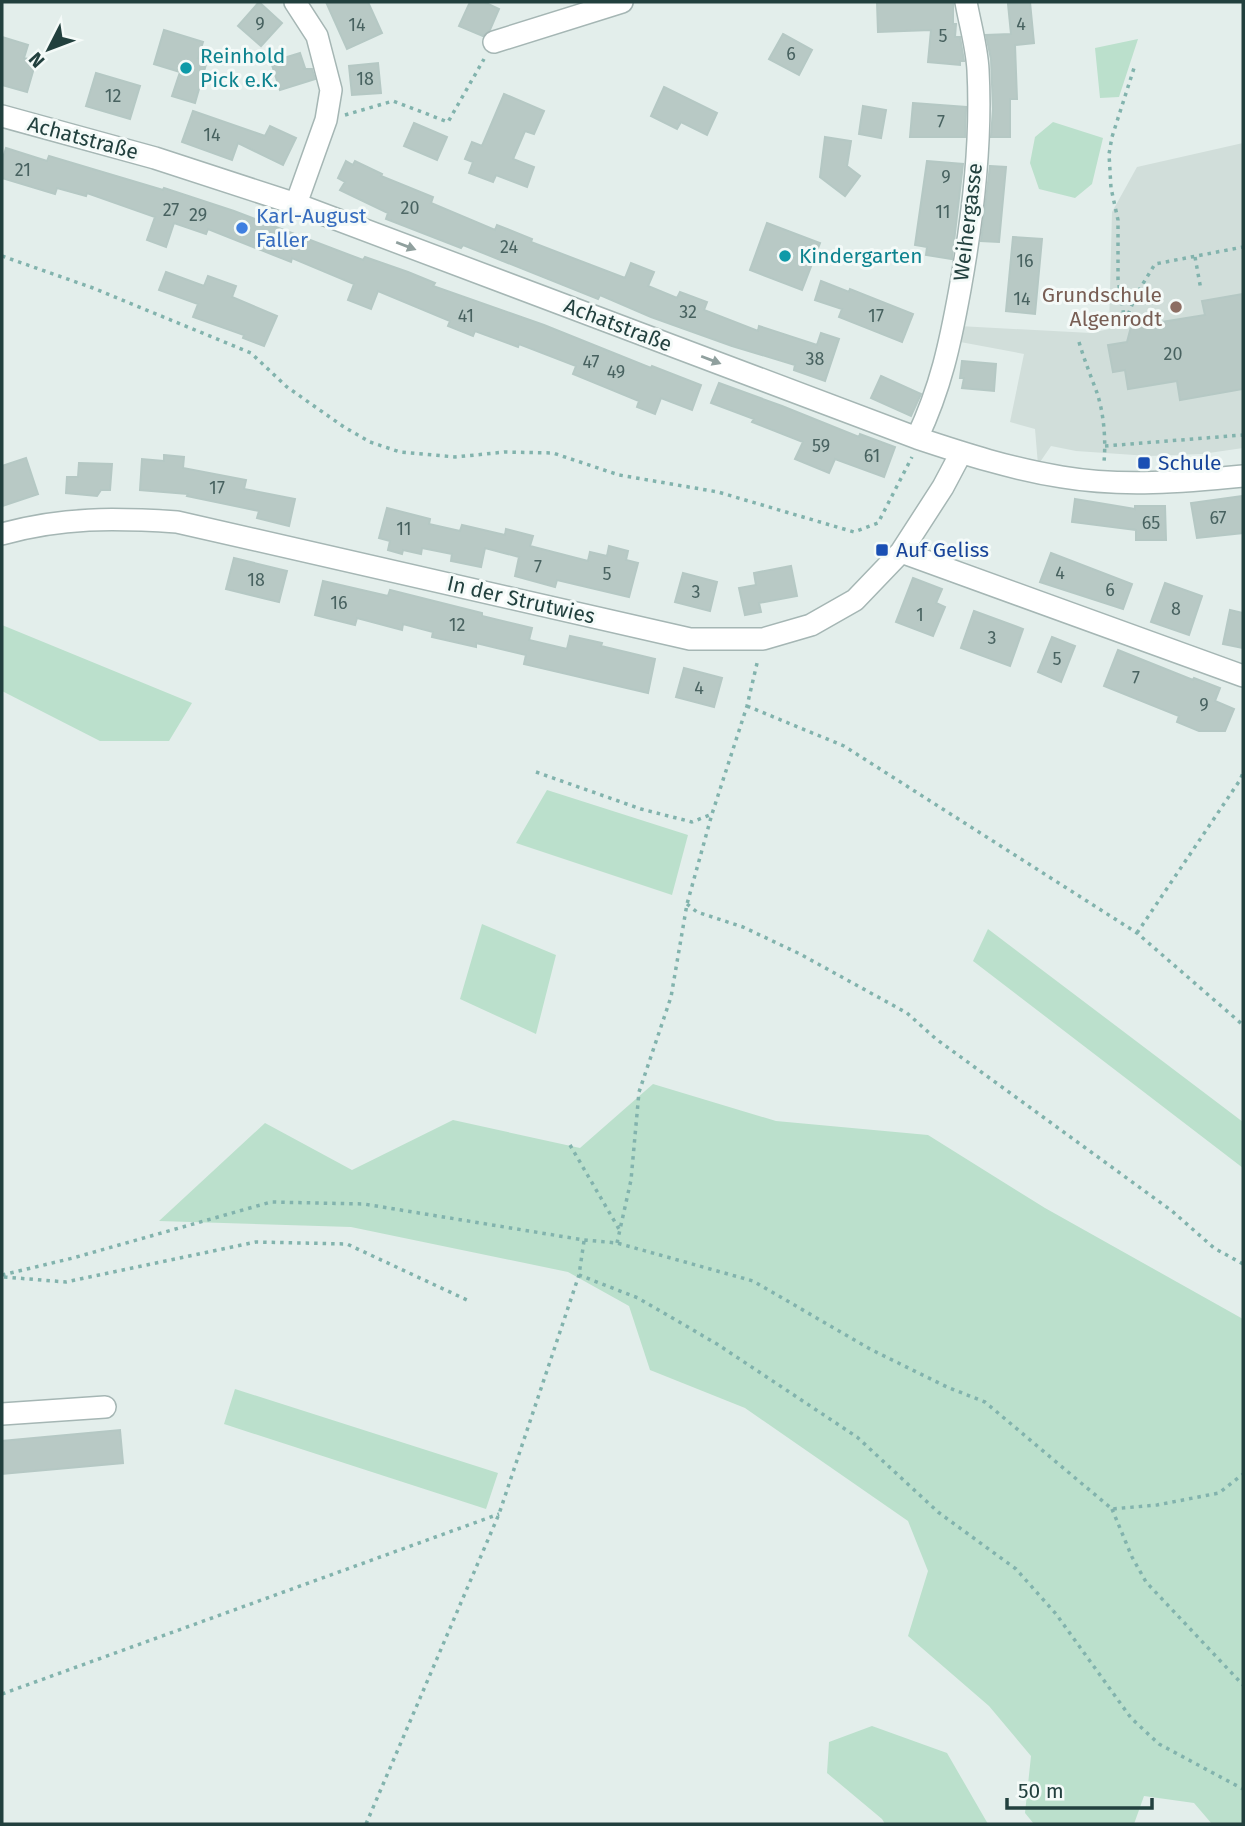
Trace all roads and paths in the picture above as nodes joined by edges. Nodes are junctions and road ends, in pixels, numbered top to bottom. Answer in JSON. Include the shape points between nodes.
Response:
{"nodes":[{"id":1,"x":295,"y":2,"type":"edge"},
{"id":2,"x":622,"y":2,"type":"edge"},
{"id":3,"x":966,"y":2,"type":"edge"},
{"id":4,"x":494,"y":42,"type":"joint"},
{"id":5,"x":1135,"y":65,"type":"dead end"},
{"id":6,"x":358,"y":112,"type":"dead end"},
{"id":7,"x":2,"y":116,"type":"edge"},
{"id":8,"x":296,"y":204,"type":"junction"},
{"id":9,"x":1243,"y":247,"type":"edge"},
{"id":10,"x":2,"y":256,"type":"edge"},
{"id":11,"x":1195,"y":257,"type":"junction"},
{"id":12,"x":1201,"y":290,"type":"dead end"},
{"id":13,"x":1079,"y":342,"type":"dead end"},
{"id":14,"x":1243,"y":436,"type":"edge"},
{"id":15,"x":917,"y":438,"type":"junction"},
{"id":16,"x":1105,"y":446,"type":"junction"},
{"id":17,"x":961,"y":453,"type":"junction"},
{"id":18,"x":1243,"y":476,"type":"edge"},
{"id":19,"x":1103,"y":482,"type":"junction"},
{"id":20,"x":2,"y":534,"type":"edge"},
{"id":21,"x":901,"y":552,"type":"junction"},
{"id":22,"x":763,"y":639,"type":"junction"},
{"id":23,"x":1243,"y":676,"type":"edge"},
{"id":24,"x":747,"y":706,"type":"junction"},
{"id":25,"x":536,"y":772,"type":"dead end"},
{"id":26,"x":1243,"y":773,"type":"edge"},
{"id":27,"x":1242,"y":781,"type":"edge"},
{"id":28,"x":712,"y":814,"type":"junction"},
{"id":29,"x":687,"y":904,"type":"junction"},
{"id":30,"x":1137,"y":933,"type":"junction"},
{"id":31,"x":1243,"y":1025,"type":"edge"},
{"id":32,"x":570,"y":1146,"type":"dead end"},
{"id":33,"x":620,"y":1231,"type":"junction"},
{"id":34,"x":584,"y":1240,"type":"junction"},
{"id":35,"x":617,"y":1244,"type":"junction"},
{"id":36,"x":1243,"y":1264,"type":"edge"},
{"id":37,"x":579,"y":1275,"type":"junction"},
{"id":38,"x":2,"y":1276,"type":"edge"},
{"id":39,"x":467,"y":1300,"type":"dead end"},
{"id":40,"x":105,"y":1407,"type":"dead end"},
{"id":41,"x":2,"y":1414,"type":"edge"},
{"id":42,"x":1243,"y":1474,"type":"edge"},
{"id":43,"x":1112,"y":1509,"type":"junction"},
{"id":44,"x":499,"y":1514,"type":"junction"},
{"id":45,"x":1243,"y":1685,"type":"edge"},
{"id":46,"x":2,"y":1694,"type":"edge"},
{"id":47,"x":1243,"y":1789,"type":"edge"},
{"id":48,"x":366,"y":1824,"type":"edge"}],
"edges":[{"from":1,"to":8,"type":"street","via":[[317,36],[331,90],[326,120]]},
{"from":2,"to":4,"type":"street"},
{"from":3,"to":15,"type":"street","name":"Weihergasse","via":[[978,69],[970,237],[938,391]]},
{"from":4,"to":6,"type":"path","via":[[448,122],[393,101]]},
{"from":5,"to":11,"type":"path","via":[[1109,154],[1125,322],[1155,264]]},
{"from":7,"to":8,"type":"street","name":"Achatstraße","via":[[155,158]]},
{"from":8,"to":15,"type":"street","name":"Achatstraße","one_way":true},
{"from":9,"to":11,"type":"path"},
{"from":10,"to":15,"type":"path","via":[[251,353],[287,387],[344,427],[400,452],[455,457],[553,453],[619,475],[718,492],[853,532],[878,523]]},
{"from":11,"to":12,"type":"path"},
{"from":13,"to":16,"type":"path","via":[[1097,393]]},
{"from":14,"to":16,"type":"path"},
{"from":15,"to":17,"type":"street","name":"Achatstraße"},
{"from":16,"to":19,"type":"path"},
{"from":17,"to":19,"type":"street","name":"Achatstraße","via":[[1046,474]]},
{"from":17,"to":21,"type":"street","name":"In der Strutwies"},
{"from":18,"to":19,"type":"street","name":"Achatstraße"},
{"from":20,"to":22,"type":"street","name":"In der Strutwies","via":[[36,524],[108,517],[177,522],[690,639]]},
{"from":21,"to":22,"type":"street","name":"In der Strutwies","via":[[855,600],[811,625]]},
{"from":21,"to":23,"type":"street"},
{"from":22,"to":24,"type":"path"},
{"from":24,"to":28,"type":"path"},
{"from":24,"to":30,"type":"path","via":[[844,746]]},
{"from":25,"to":28,"type":"path","via":[[692,822]]},
{"from":26,"to":27,"type":"path"},
{"from":27,"to":30,"type":"path"},
{"from":28,"to":29,"type":"path"},
{"from":29,"to":33,"type":"path","via":[[671,997],[639,1092],[631,1180]]},
{"from":29,"to":36,"type":"path","via":[[800,954],[908,1013],[936,1039],[1172,1211],[1214,1248]]},
{"from":30,"to":31,"type":"path"},
{"from":32,"to":33,"type":"path"},
{"from":33,"to":35,"type":"path"},
{"from":34,"to":35,"type":"path"},
{"from":34,"to":37,"type":"path"},
{"from":34,"to":38,"type":"path","via":[[363,1203],[271,1202]]},
{"from":35,"to":43,"type":"path","via":[[753,1281],[870,1349],[985,1402]]},
{"from":37,"to":44,"type":"path"},
{"from":37,"to":47,"type":"path","via":[[638,1298],[857,1437],[938,1512],[1016,1569],[1056,1614],[1131,1718],[1159,1744]]},
{"from":38,"to":39,"type":"path","via":[[66,1282],[256,1242],[347,1244]]},
{"from":40,"to":41,"type":"street"},
{"from":42,"to":43,"type":"path","via":[[1219,1493]]},
{"from":43,"to":45,"type":"path","via":[[1146,1582]]},
{"from":44,"to":46,"type":"path"},
{"from":44,"to":48,"type":"path"}]}
